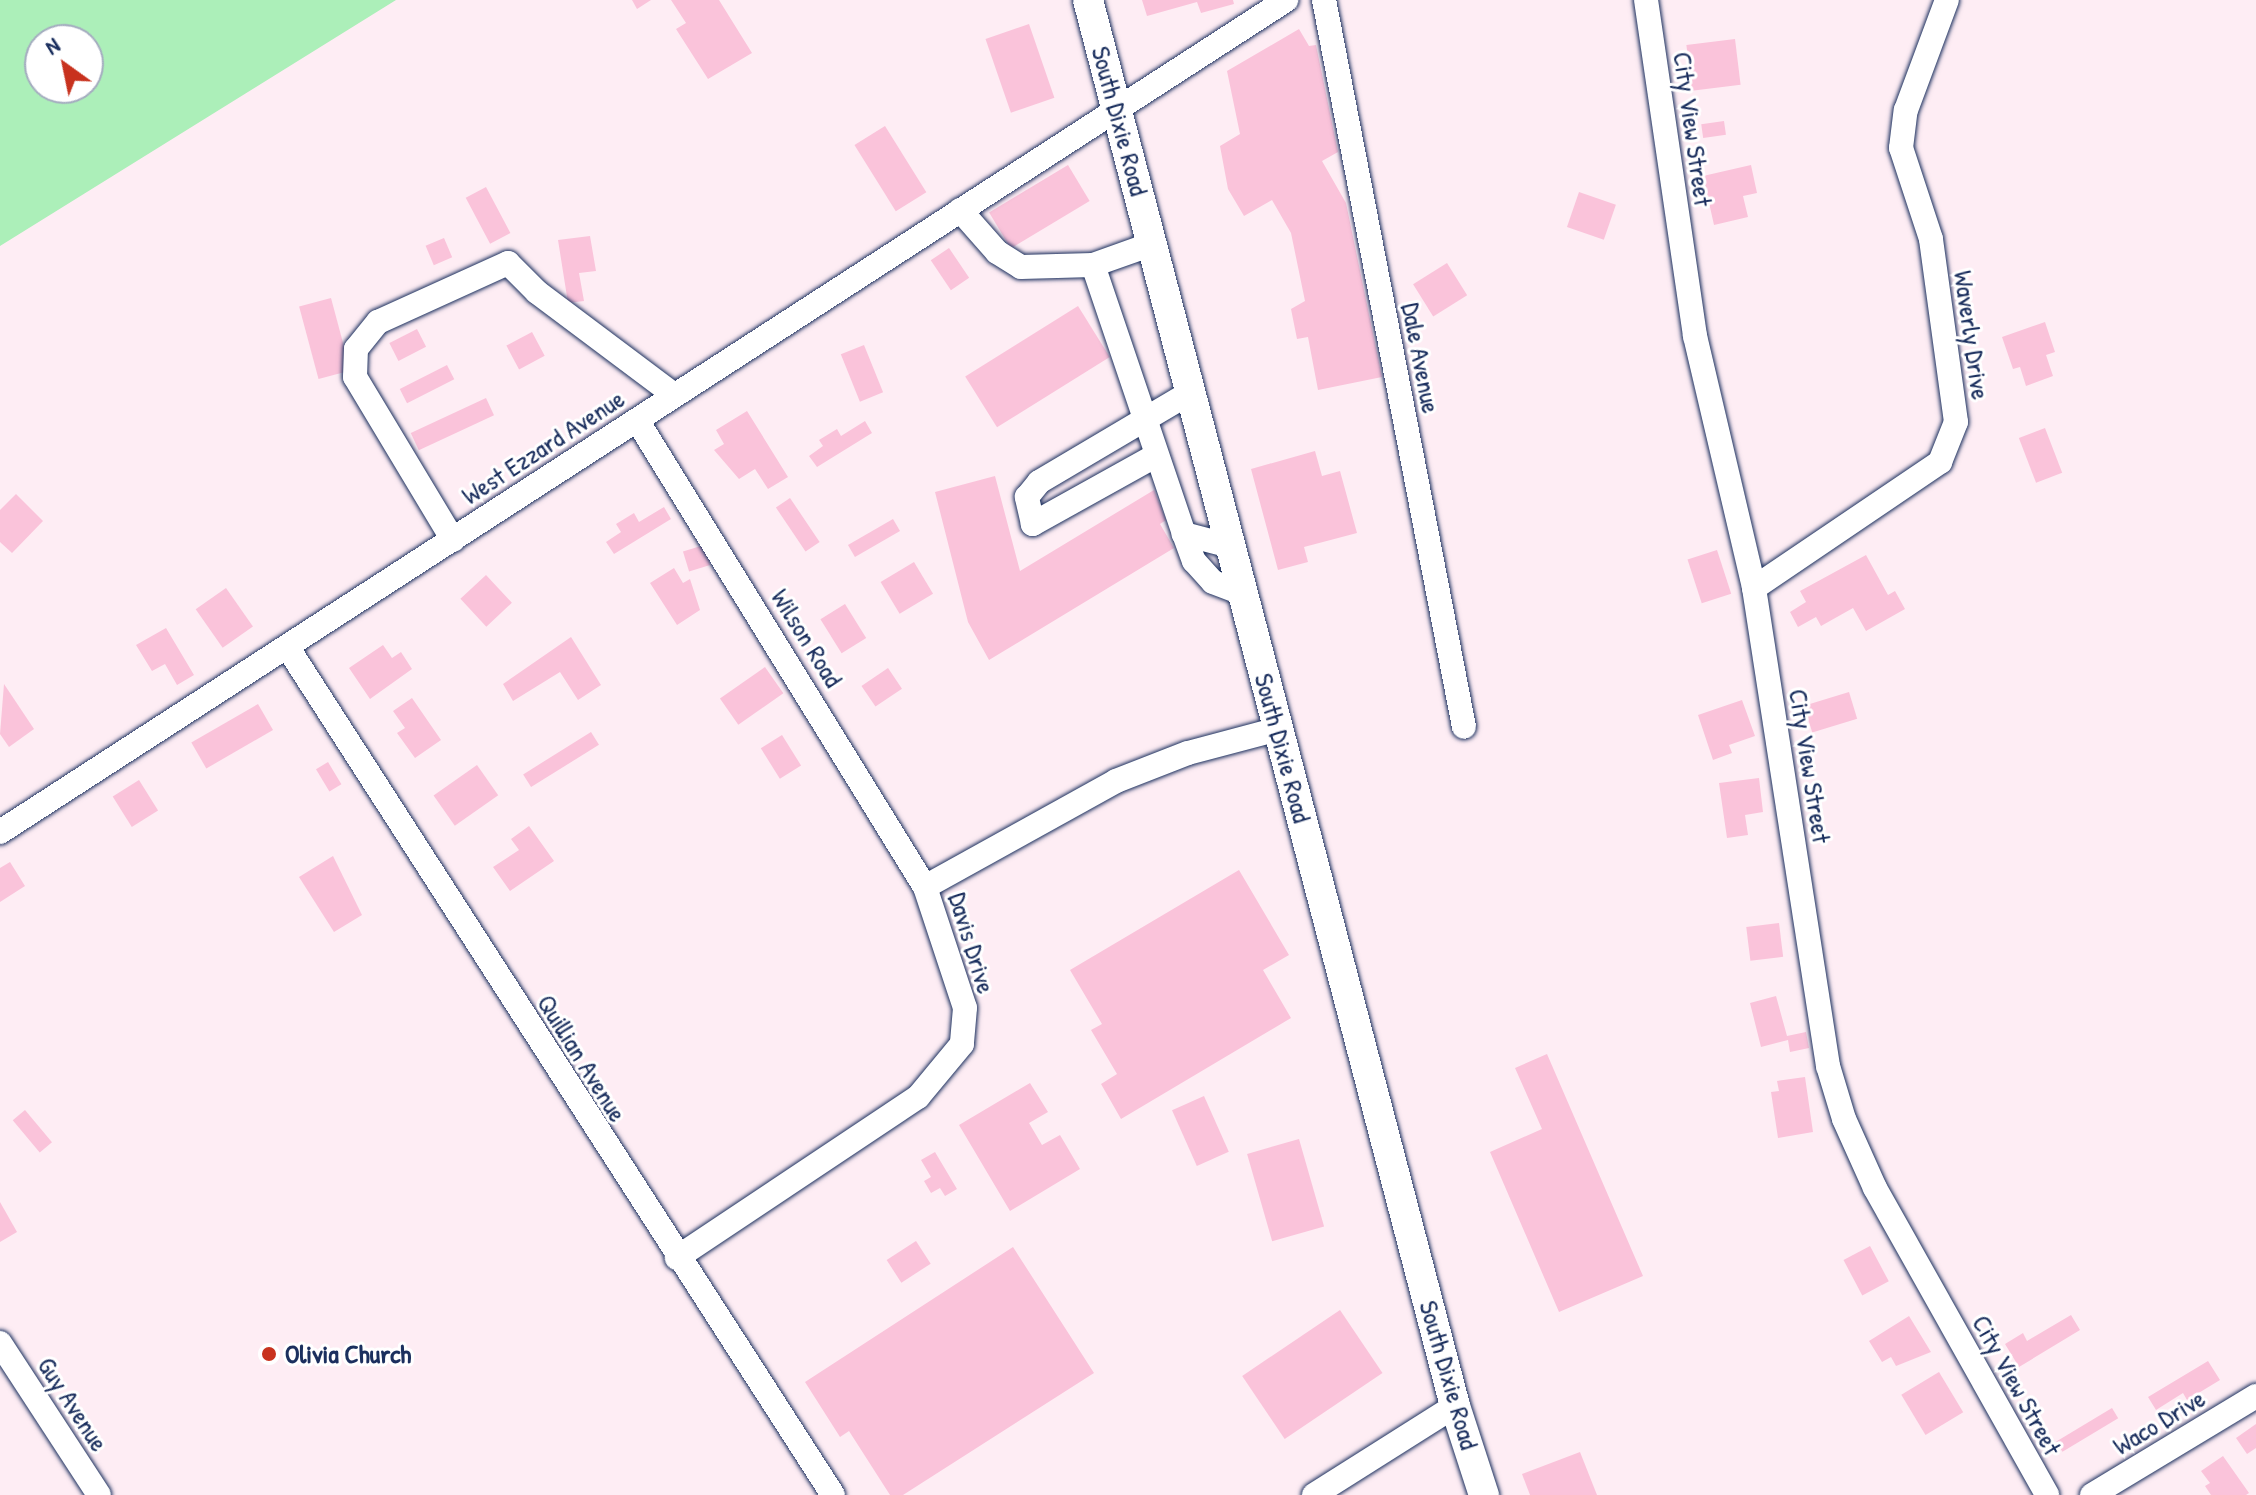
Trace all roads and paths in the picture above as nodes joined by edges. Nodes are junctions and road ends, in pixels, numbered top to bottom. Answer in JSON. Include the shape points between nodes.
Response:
{"nodes":[{"id":1,"x":1088,"y":0,"type":"edge"},
{"id":2,"x":1286,"y":0,"type":"edge"},
{"id":3,"x":1324,"y":0,"type":"edge"},
{"id":4,"x":1646,"y":0,"type":"edge"},
{"id":5,"x":1947,"y":0,"type":"edge"},
{"id":6,"x":1117,"y":109,"type":"junction"},
{"id":7,"x":960,"y":210,"type":"junction"},
{"id":8,"x":1152,"y":244,"type":"junction"},
{"id":9,"x":1093,"y":265,"type":"junction"},
{"id":10,"x":1191,"y":392,"type":"junction"},
{"id":11,"x":673,"y":394,"type":"junction"},
{"id":12,"x":1145,"y":419,"type":"junction"},
{"id":13,"x":637,"y":420,"type":"junction"},
{"id":14,"x":1155,"y":456,"type":"junction"},
{"id":15,"x":1184,"y":534,"type":"junction"},
{"id":16,"x":453,"y":540,"type":"junction"},
{"id":17,"x":1230,"y":546,"type":"junction"},
{"id":18,"x":1754,"y":588,"type":"junction"},
{"id":19,"x":1242,"y":593,"type":"junction"},
{"id":20,"x":288,"y":648,"type":"junction"},
{"id":21,"x":1464,"y":727,"type":"dead end"},
{"id":22,"x":1278,"y":729,"type":"junction"},
{"id":23,"x":0,"y":832,"type":"edge"},
{"id":24,"x":925,"y":887,"type":"junction"},
{"id":25,"x":677,"y":1258,"type":"junction"},
{"id":26,"x":0,"y":1343,"type":"edge"},
{"id":27,"x":2256,"y":1396,"type":"edge"},
{"id":28,"x":1455,"y":1406,"type":"junction"},
{"id":29,"x":99,"y":1495,"type":"edge"},
{"id":30,"x":833,"y":1495,"type":"edge"},
{"id":31,"x":1314,"y":1495,"type":"edge"},
{"id":32,"x":1484,"y":1495,"type":"edge"},
{"id":33,"x":2047,"y":1495,"type":"edge"},
{"id":34,"x":2092,"y":1495,"type":"edge"}],
"edges":[{"from":1,"to":6,"type":"main road","name":"South Dixie Road"},
{"from":2,"to":6,"type":"street","name":"West Ezzard Avenue"},
{"from":3,"to":21,"type":"street","name":"Dale Avenue"},
{"from":4,"to":18,"type":"street","name":"City View Street","via":[[1695,336]]},
{"from":5,"to":18,"type":"street","name":"Waverly Drive","via":[[1906,110],[1901,148],[1931,239],[1956,422],[1940,462]]},
{"from":6,"to":7,"type":"street","name":"West Ezzard Avenue"},
{"from":6,"to":8,"type":"main road","name":"South Dixie Road"},
{"from":7,"to":9,"type":"street","via":[[997,252],[1021,267]]},
{"from":7,"to":11,"type":"street","name":"West Ezzard Avenue"},
{"from":8,"to":9,"type":"street"},
{"from":8,"to":10,"type":"main road","name":"South Dixie Road"},
{"from":9,"to":12,"type":"street"},
{"from":10,"to":12,"type":"street"},
{"from":10,"to":17,"type":"main road","name":"South Dixie Road"},
{"from":11,"to":13,"type":"street","name":"West Ezzard Avenue"},
{"from":11,"to":16,"type":"street","via":[[537,292],[508,263],[378,322],[356,349],[355,377]]},
{"from":12,"to":14,"type":"street"},
{"from":12,"to":14,"type":"street","via":[[1039,482],[1027,497],[1033,524]]},
{"from":13,"to":16,"type":"street","name":"West Ezzard Avenue"},
{"from":13,"to":24,"type":"street","name":"Wilson Road"},
{"from":14,"to":15,"type":"street"},
{"from":15,"to":17,"type":"street"},
{"from":15,"to":19,"type":"street","via":[[1194,561],[1213,582]]},
{"from":16,"to":20,"type":"street","name":"West Ezzard Avenue"},
{"from":17,"to":19,"type":"main road","name":"South Dixie Road"},
{"from":18,"to":33,"type":"street","name":"City View Street","via":[[1828,1066],[1844,1119],[1875,1188]]},
{"from":19,"to":22,"type":"main road","name":"South Dixie Road"},
{"from":20,"to":23,"type":"street","name":"West Ezzard Avenue"},
{"from":20,"to":25,"type":"street","name":"Quillian Avenue"},
{"from":22,"to":24,"type":"street","name":"Davis Drive","via":[[1188,753],[1116,781]]},
{"from":22,"to":28,"type":"main road","name":"South Dixie Road"},
{"from":24,"to":25,"type":"street","name":"Davis Drive","via":[[962,996],[962,1044],[918,1097]]},
{"from":25,"to":30,"type":"street","name":"Quillian Avenue"},
{"from":26,"to":29,"type":"street","name":"Guy Avenue"},
{"from":27,"to":34,"type":"street","name":"Waco Drive"},
{"from":28,"to":31,"type":"street"},
{"from":28,"to":32,"type":"main road","name":"South Dixie Road"}]}
